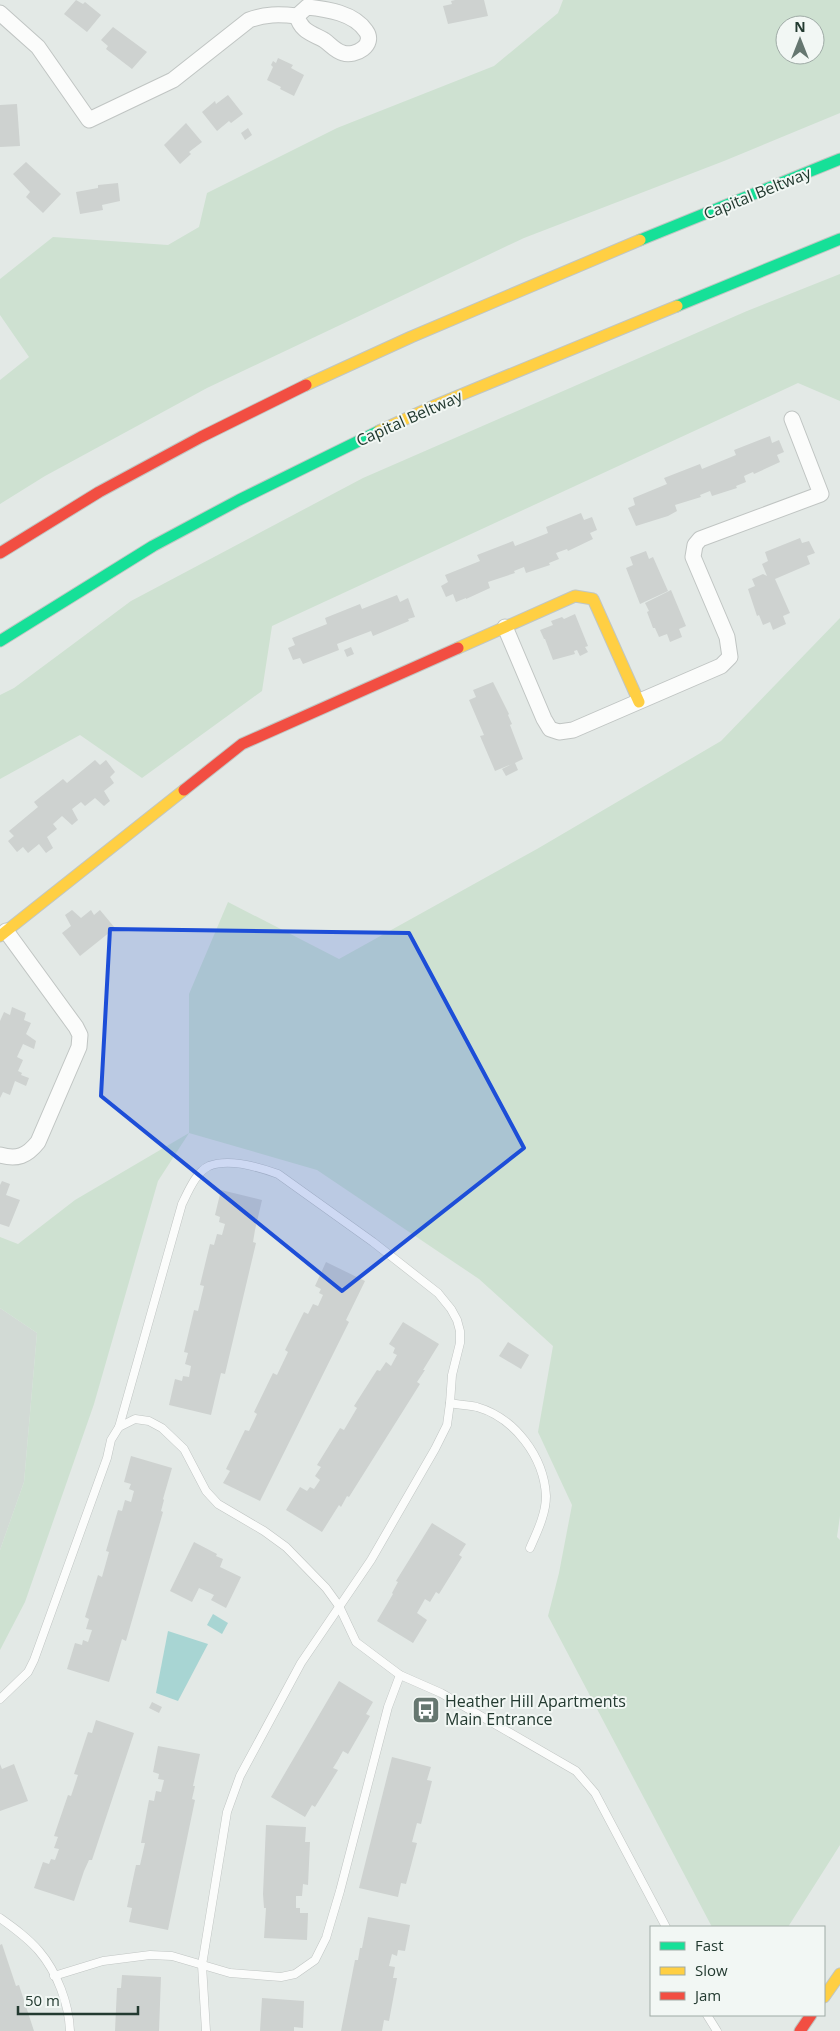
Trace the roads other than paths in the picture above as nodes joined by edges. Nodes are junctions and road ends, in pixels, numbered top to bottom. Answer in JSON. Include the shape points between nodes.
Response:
{"nodes":[{"id":1,"x":0,"y":13,"type":"edge"},
{"id":2,"x":297,"y":16,"type":"dead end"},
{"id":3,"x":840,"y":159,"type":"edge"},
{"id":4,"x":840,"y":239,"type":"edge"},
{"id":5,"x":792,"y":419,"type":"dead end"},
{"id":6,"x":0,"y":553,"type":"edge"},
{"id":7,"x":505,"y":627,"type":"junction"},
{"id":8,"x":0,"y":641,"type":"edge"},
{"id":9,"x":639,"y":702,"type":"junction"},
{"id":10,"x":3,"y":934,"type":"edge"},
{"id":11,"x":0,"y":1156,"type":"edge"},
{"id":12,"x":450,"y":1403,"type":"junction"},
{"id":13,"x":119,"y":1427,"type":"junction"},
{"id":14,"x":530,"y":1548,"type":"dead end"},
{"id":15,"x":339,"y":1606,"type":"junction"},
{"id":16,"x":400,"y":1675,"type":"junction"},
{"id":17,"x":0,"y":1699,"type":"edge"},
{"id":18,"x":0,"y":1918,"type":"edge"},
{"id":19,"x":665,"y":1926,"type":"edge"},
{"id":20,"x":202,"y":1965,"type":"junction"},
{"id":21,"x":840,"y":1974,"type":"edge"},
{"id":22,"x":54,"y":1976,"type":"junction"},
{"id":23,"x":825,"y":1996,"type":"edge"},
{"id":24,"x":708,"y":2016,"type":"edge"},
{"id":25,"x":811,"y":2016,"type":"edge"},
{"id":26,"x":70,"y":2031,"type":"edge"},
{"id":27,"x":206,"y":2031,"type":"edge"},
{"id":28,"x":717,"y":2031,"type":"edge"},
{"id":29,"x":800,"y":2031,"type":"edge"}],
"edges":[{"from":1,"to":2,"type":"street","via":[[38,47],[89,120],[173,80],[248,20],[278,14]]},
{"from":3,"to":6,"type":"main road","name":"Capital Beltway","via":[[311,381],[121,480]]},
{"from":4,"to":8,"type":"main road","name":"Capital Beltway","via":[[436,406],[338,450],[153,546]]},
{"from":5,"to":9,"type":"street","via":[[821,494],[700,539],[693,557],[727,637],[730,657],[720,666]]},
{"from":7,"to":9,"type":"street","via":[[550,729],[559,732],[573,730]]},
{"from":7,"to":9,"type":"main road","via":[[575,596],[592,599]]},
{"from":7,"to":10,"type":"main road","via":[[242,744]]},
{"from":10,"to":11,"type":"street","via":[[80,1035],[76,1054],[38,1142],[22,1157]]},
{"from":12,"to":13,"type":"lane","via":[[460,1332],[451,1309],[438,1293],[278,1174],[260,1167],[221,1164],[202,1172],[182,1204]]},
{"from":12,"to":14,"type":"lane","via":[[478,1407],[506,1421],[529,1444],[541,1471],[546,1497]]},
{"from":12,"to":15,"type":"lane","via":[[447,1425],[435,1449],[371,1560]]},
{"from":13,"to":15,"type":"lane","via":[[135,1419],[149,1421],[162,1428],[184,1449],[206,1491],[218,1504],[286,1547]]},
{"from":13,"to":17,"type":"lane","via":[[111,1440],[34,1660],[28,1672]]},
{"from":15,"to":16,"type":"lane","via":[[356,1642]]},
{"from":15,"to":20,"type":"lane","via":[[301,1663],[232,1795]]},
{"from":16,"to":19,"type":"lane","via":[[441,1693],[576,1771],[595,1793]]},
{"from":16,"to":20,"type":"lane","via":[[388,1707],[326,1938],[315,1960],[295,1974],[281,1977],[230,1973]]},
{"from":18,"to":22,"type":"lane","via":[[39,1951]]},
{"from":20,"to":22,"type":"lane","via":[[172,1956],[139,1956],[103,1961]]},
{"from":20,"to":27,"type":"lane"},
{"from":21,"to":23,"type":"main road"},
{"from":22,"to":26,"type":"lane","via":[[67,2008]]},
{"from":24,"to":28,"type":"lane"},
{"from":25,"to":29,"type":"main road"}]}
